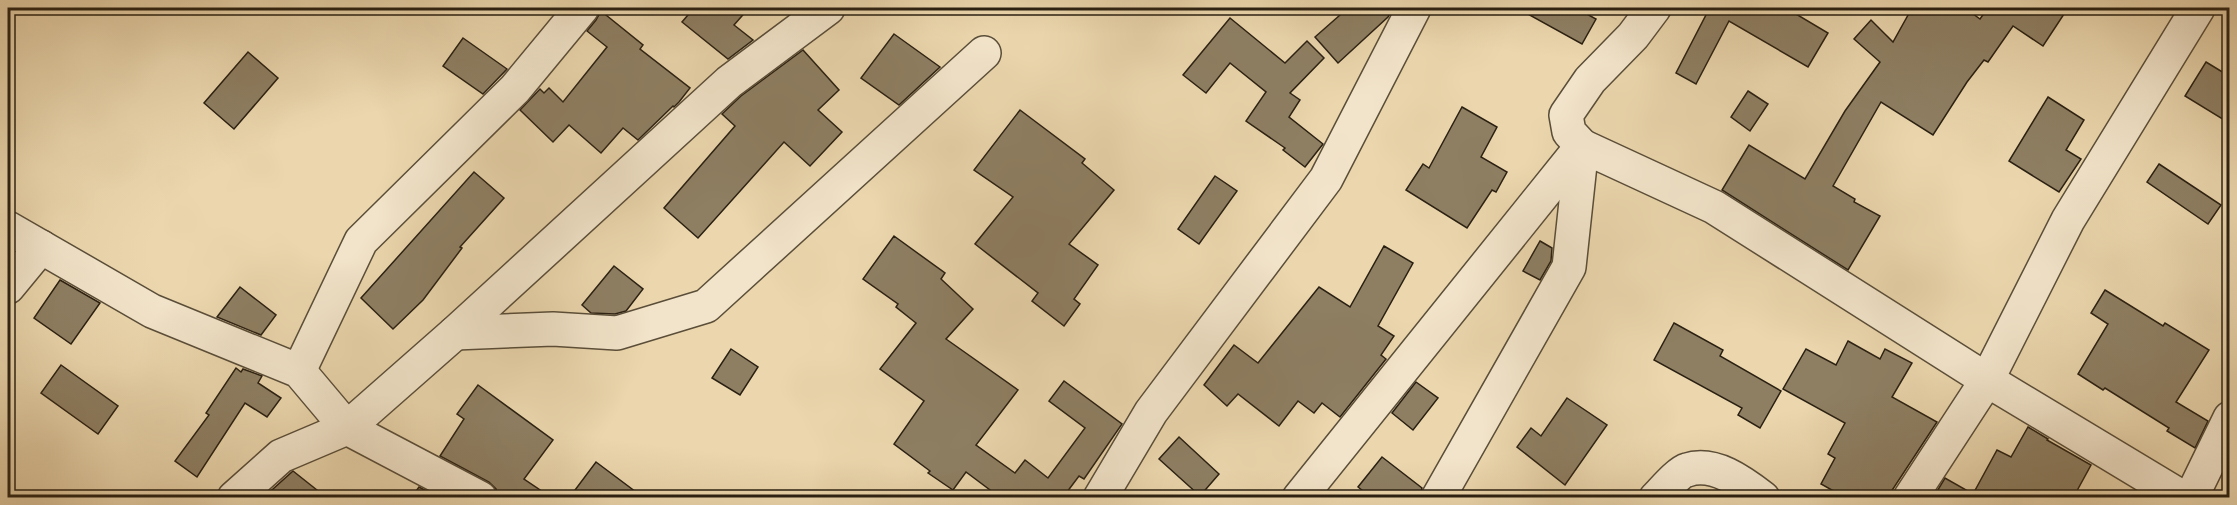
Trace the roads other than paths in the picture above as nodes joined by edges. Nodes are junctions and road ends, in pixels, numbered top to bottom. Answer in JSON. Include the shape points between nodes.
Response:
{"nodes":[{"id":1,"x":582,"y":8,"type":"edge"},
{"id":2,"x":828,"y":8,"type":"edge"},
{"id":3,"x":1414,"y":8,"type":"edge"},
{"id":4,"x":1654,"y":8,"type":"edge"},
{"id":5,"x":2198,"y":8,"type":"edge"},
{"id":6,"x":984,"y":53,"type":"dead end"},
{"id":7,"x":1582,"y":146,"type":"junction"},
{"id":8,"x":8,"y":228,"type":"edge"},
{"id":9,"x":41,"y":247,"type":"junction"},
{"id":10,"x":8,"y":287,"type":"edge"},
{"id":11,"x":455,"y":333,"type":"junction"},
{"id":12,"x":299,"y":371,"type":"junction"},
{"id":13,"x":1987,"y":380,"type":"junction"},
{"id":14,"x":2229,"y":418,"type":"edge"},
{"id":15,"x":348,"y":428,"type":"junction"},
{"id":16,"x":234,"y":498,"type":"edge"},
{"id":17,"x":480,"y":498,"type":"edge"},
{"id":18,"x":1100,"y":498,"type":"edge"},
{"id":19,"x":1299,"y":498,"type":"edge"},
{"id":20,"x":1438,"y":498,"type":"edge"},
{"id":21,"x":1656,"y":498,"type":"edge"},
{"id":22,"x":1763,"y":498,"type":"edge"},
{"id":23,"x":1910,"y":498,"type":"edge"},
{"id":24,"x":2183,"y":498,"type":"edge"},
{"id":25,"x":2191,"y":498,"type":"edge"}],
"edges":[{"from":1,"to":12,"type":"street","via":[[515,89],[361,241]]},
{"from":2,"to":11,"type":"street","via":[[729,81]]},
{"from":3,"to":18,"type":"street","via":[[1326,179],[1151,412]]},
{"from":4,"to":7,"type":"street","via":[[1590,80],[1566,116],[1569,132]]},
{"from":5,"to":13,"type":"street","via":[[2068,220]]},
{"from":6,"to":11,"type":"street","via":[[706,306],[617,333],[553,329]]},
{"from":7,"to":13,"type":"street","via":[[1714,207]]},
{"from":7,"to":19,"type":"street"},
{"from":7,"to":20,"type":"street","via":[[1569,267]]},
{"from":8,"to":9,"type":"street"},
{"from":9,"to":10,"type":"street"},
{"from":9,"to":12,"type":"street","via":[[152,311]]},
{"from":11,"to":15,"type":"street"},
{"from":12,"to":15,"type":"street"},
{"from":13,"to":23,"type":"street"},
{"from":13,"to":24,"type":"street"},
{"from":14,"to":25,"type":"street"},
{"from":15,"to":16,"type":"street","via":[[281,456]]},
{"from":15,"to":17,"type":"street"},
{"from":21,"to":22,"type":"street","via":[[1685,470],[1707,467],[1741,481]]}]}
